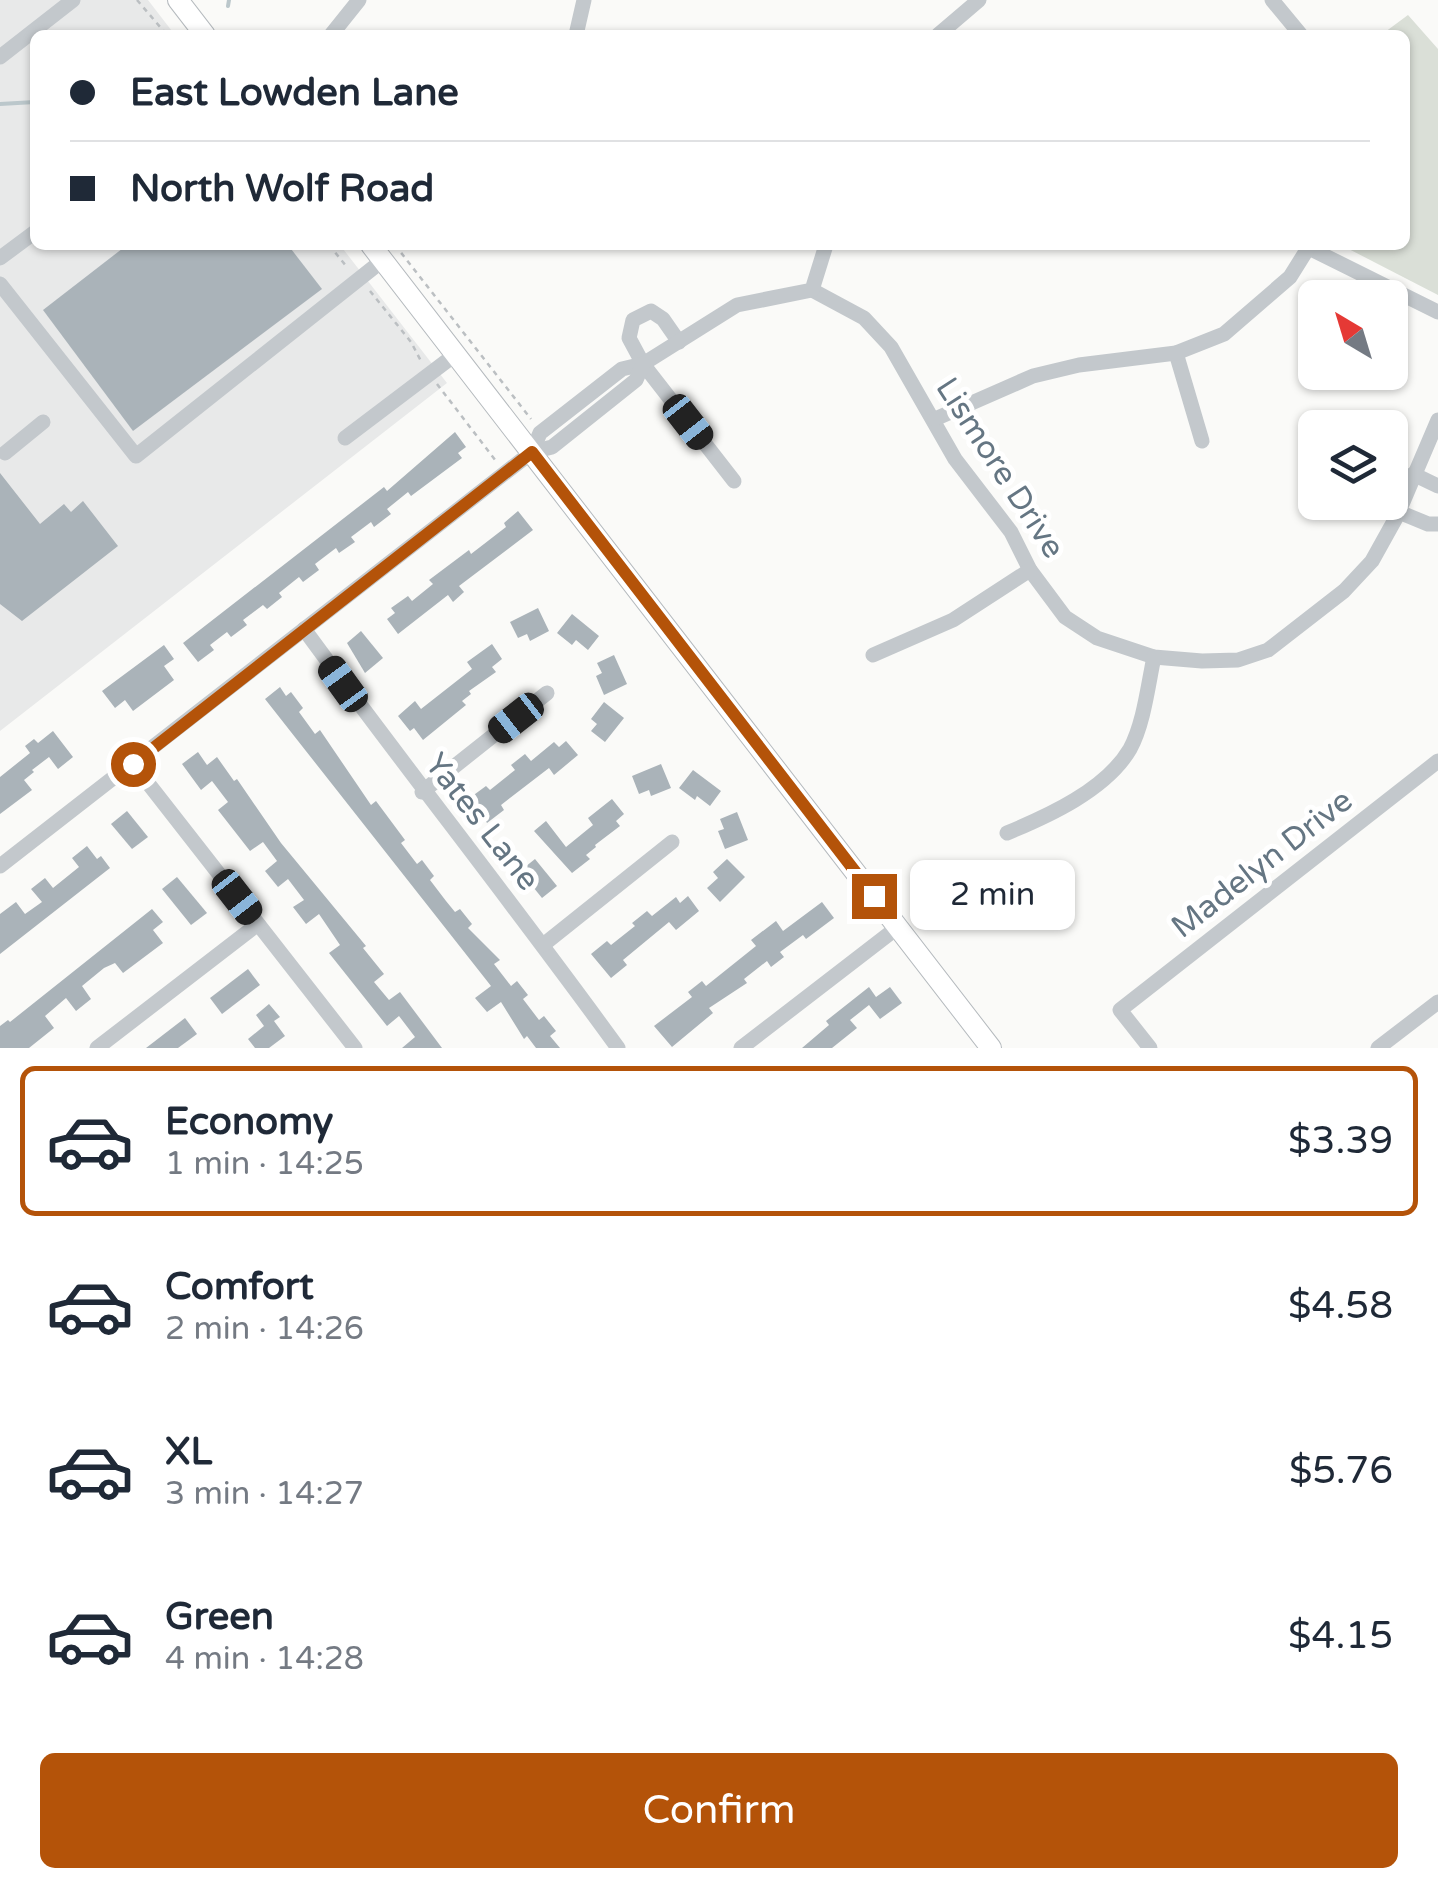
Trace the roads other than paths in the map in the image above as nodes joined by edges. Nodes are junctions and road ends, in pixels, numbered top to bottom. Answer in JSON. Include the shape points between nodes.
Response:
{"nodes":[{"id":1,"x":72,"y":0,"type":"edge"},
{"id":2,"x":178,"y":0,"type":"edge"},
{"id":3,"x":359,"y":0,"type":"edge"},
{"id":4,"x":584,"y":0,"type":"edge"},
{"id":5,"x":979,"y":0,"type":"edge"},
{"id":6,"x":1272,"y":0,"type":"edge"},
{"id":7,"x":34,"y":30,"type":"edge"},
{"id":8,"x":201,"y":30,"type":"edge"},
{"id":9,"x":335,"y":30,"type":"edge"},
{"id":10,"x":577,"y":30,"type":"edge"},
{"id":11,"x":944,"y":30,"type":"edge"},
{"id":12,"x":1296,"y":30,"type":"edge"},
{"id":13,"x":30,"y":33,"type":"edge"},
{"id":14,"x":0,"y":57,"type":"edge"},
{"id":15,"x":30,"y":236,"type":"edge"},
{"id":16,"x":383,"y":250,"type":"edge"},
{"id":17,"x":824,"y":250,"type":"edge"},
{"id":18,"x":1307,"y":250,"type":"edge"},
{"id":19,"x":1317,"y":250,"type":"edge"},
{"id":20,"x":0,"y":258,"type":"edge"},
{"id":21,"x":0,"y":284,"type":"edge"},
{"id":22,"x":812,"y":290,"type":"junction"},
{"id":23,"x":1438,"y":312,"type":"edge"},
{"id":24,"x":679,"y":342,"type":"junction"},
{"id":25,"x":1176,"y":353,"type":"junction"},
{"id":26,"x":456,"y":354,"type":"junction"},
{"id":27,"x":644,"y":364,"type":"junction"},
{"id":28,"x":934,"y":419,"type":"junction"},
{"id":29,"x":1438,"y":420,"type":"edge"},
{"id":30,"x":43,"y":422,"type":"dead end"},
{"id":31,"x":345,"y":438,"type":"dead end"},
{"id":32,"x":1202,"y":441,"type":"dead end"},
{"id":33,"x":532,"y":452,"type":"junction"},
{"id":34,"x":5,"y":454,"type":"dead end"},
{"id":35,"x":1413,"y":474,"type":"junction"},
{"id":36,"x":734,"y":481,"type":"dead end"},
{"id":37,"x":1438,"y":486,"type":"edge"},
{"id":38,"x":1408,"y":488,"type":"edge"},
{"id":39,"x":1408,"y":516,"type":"edge"},
{"id":40,"x":1394,"y":520,"type":"edge"},
{"id":41,"x":1438,"y":524,"type":"edge"},
{"id":42,"x":1030,"y":570,"type":"junction"},
{"id":43,"x":304,"y":630,"type":"junction"},
{"id":44,"x":873,"y":655,"type":"dead end"},
{"id":45,"x":1154,"y":657,"type":"junction"},
{"id":46,"x":548,"y":693,"type":"dead end"},
{"id":47,"x":1438,"y":761,"type":"edge"},
{"id":48,"x":133,"y":764,"type":"junction"},
{"id":49,"x":422,"y":792,"type":"junction"},
{"id":50,"x":1006,"y":833,"type":"dead end"},
{"id":51,"x":672,"y":842,"type":"dead end"},
{"id":52,"x":0,"y":866,"type":"edge"},
{"id":53,"x":258,"y":924,"type":"junction"},
{"id":54,"x":898,"y":927,"type":"junction"},
{"id":55,"x":543,"y":945,"type":"junction"},
{"id":56,"x":1438,"y":1002,"type":"edge"},
{"id":57,"x":103,"y":1046,"type":"edge"},
{"id":58,"x":355,"y":1048,"type":"edge"},
{"id":59,"x":618,"y":1048,"type":"edge"},
{"id":60,"x":741,"y":1048,"type":"edge"},
{"id":61,"x":991,"y":1048,"type":"edge"},
{"id":62,"x":1150,"y":1048,"type":"edge"},
{"id":63,"x":1378,"y":1048,"type":"edge"}],
"edges":[{"from":1,"to":7,"type":"street"},
{"from":2,"to":8,"type":"main road"},
{"from":3,"to":9,"type":"street"},
{"from":4,"to":10,"type":"street"},
{"from":5,"to":11,"type":"street"},
{"from":6,"to":12,"type":"street"},
{"from":13,"to":14,"type":"street"},
{"from":15,"to":20,"type":"street"},
{"from":16,"to":21,"type":"street","via":[[358,279],[136,456]]},
{"from":16,"to":26,"type":"main road"},
{"from":17,"to":22,"type":"street"},
{"from":18,"to":25,"type":"street","via":[[1290,277],[1224,334]]},
{"from":19,"to":23,"type":"street"},
{"from":22,"to":24,"type":"street","via":[[737,305]]},
{"from":22,"to":28,"type":"street","name":"Lismore Drive","via":[[864,318],[891,347]]},
{"from":24,"to":27,"type":"street"},
{"from":24,"to":27,"type":"street","via":[[650,311],[633,320],[629,338]]},
{"from":25,"to":28,"type":"street","via":[[1033,376]]},
{"from":25,"to":32,"type":"street"},
{"from":26,"to":31,"type":"street"},
{"from":26,"to":33,"type":"main road"},
{"from":27,"to":33,"type":"street","via":[[636,380],[552,446]]},
{"from":27,"to":36,"type":"street"},
{"from":28,"to":42,"type":"street","name":"Lismore Drive"},
{"from":29,"to":35,"type":"street","name":"Lismore Drive"},
{"from":30,"to":34,"type":"street"},
{"from":33,"to":43,"type":"street"},
{"from":33,"to":54,"type":"main road"},
{"from":35,"to":37,"type":"street"},
{"from":35,"to":38,"type":"street","name":"Lismore Drive"},
{"from":39,"to":41,"type":"street"},
{"from":40,"to":45,"type":"street","name":"Lismore Drive","via":[[1344,591],[1268,650],[1238,660]]},
{"from":42,"to":44,"type":"street","via":[[953,620]]},
{"from":42,"to":45,"type":"street","name":"Lismore Drive","via":[[1065,616],[1097,638]]},
{"from":43,"to":48,"type":"street"},
{"from":43,"to":49,"type":"street","name":"Yates Lane"},
{"from":45,"to":50,"type":"street","via":[[1130,749],[1094,787],[1054,814]]},
{"from":46,"to":49,"type":"street"},
{"from":47,"to":62,"type":"street","name":"Madelyn Drive","via":[[1120,1010]]},
{"from":48,"to":52,"type":"street"},
{"from":48,"to":53,"type":"street"},
{"from":49,"to":55,"type":"street","name":"Yates Lane"},
{"from":51,"to":55,"type":"street"},
{"from":53,"to":57,"type":"street"},
{"from":53,"to":58,"type":"street"},
{"from":54,"to":60,"type":"street"},
{"from":54,"to":61,"type":"main road"},
{"from":55,"to":59,"type":"street","name":"Yates Lane"},
{"from":56,"to":63,"type":"street"}]}
